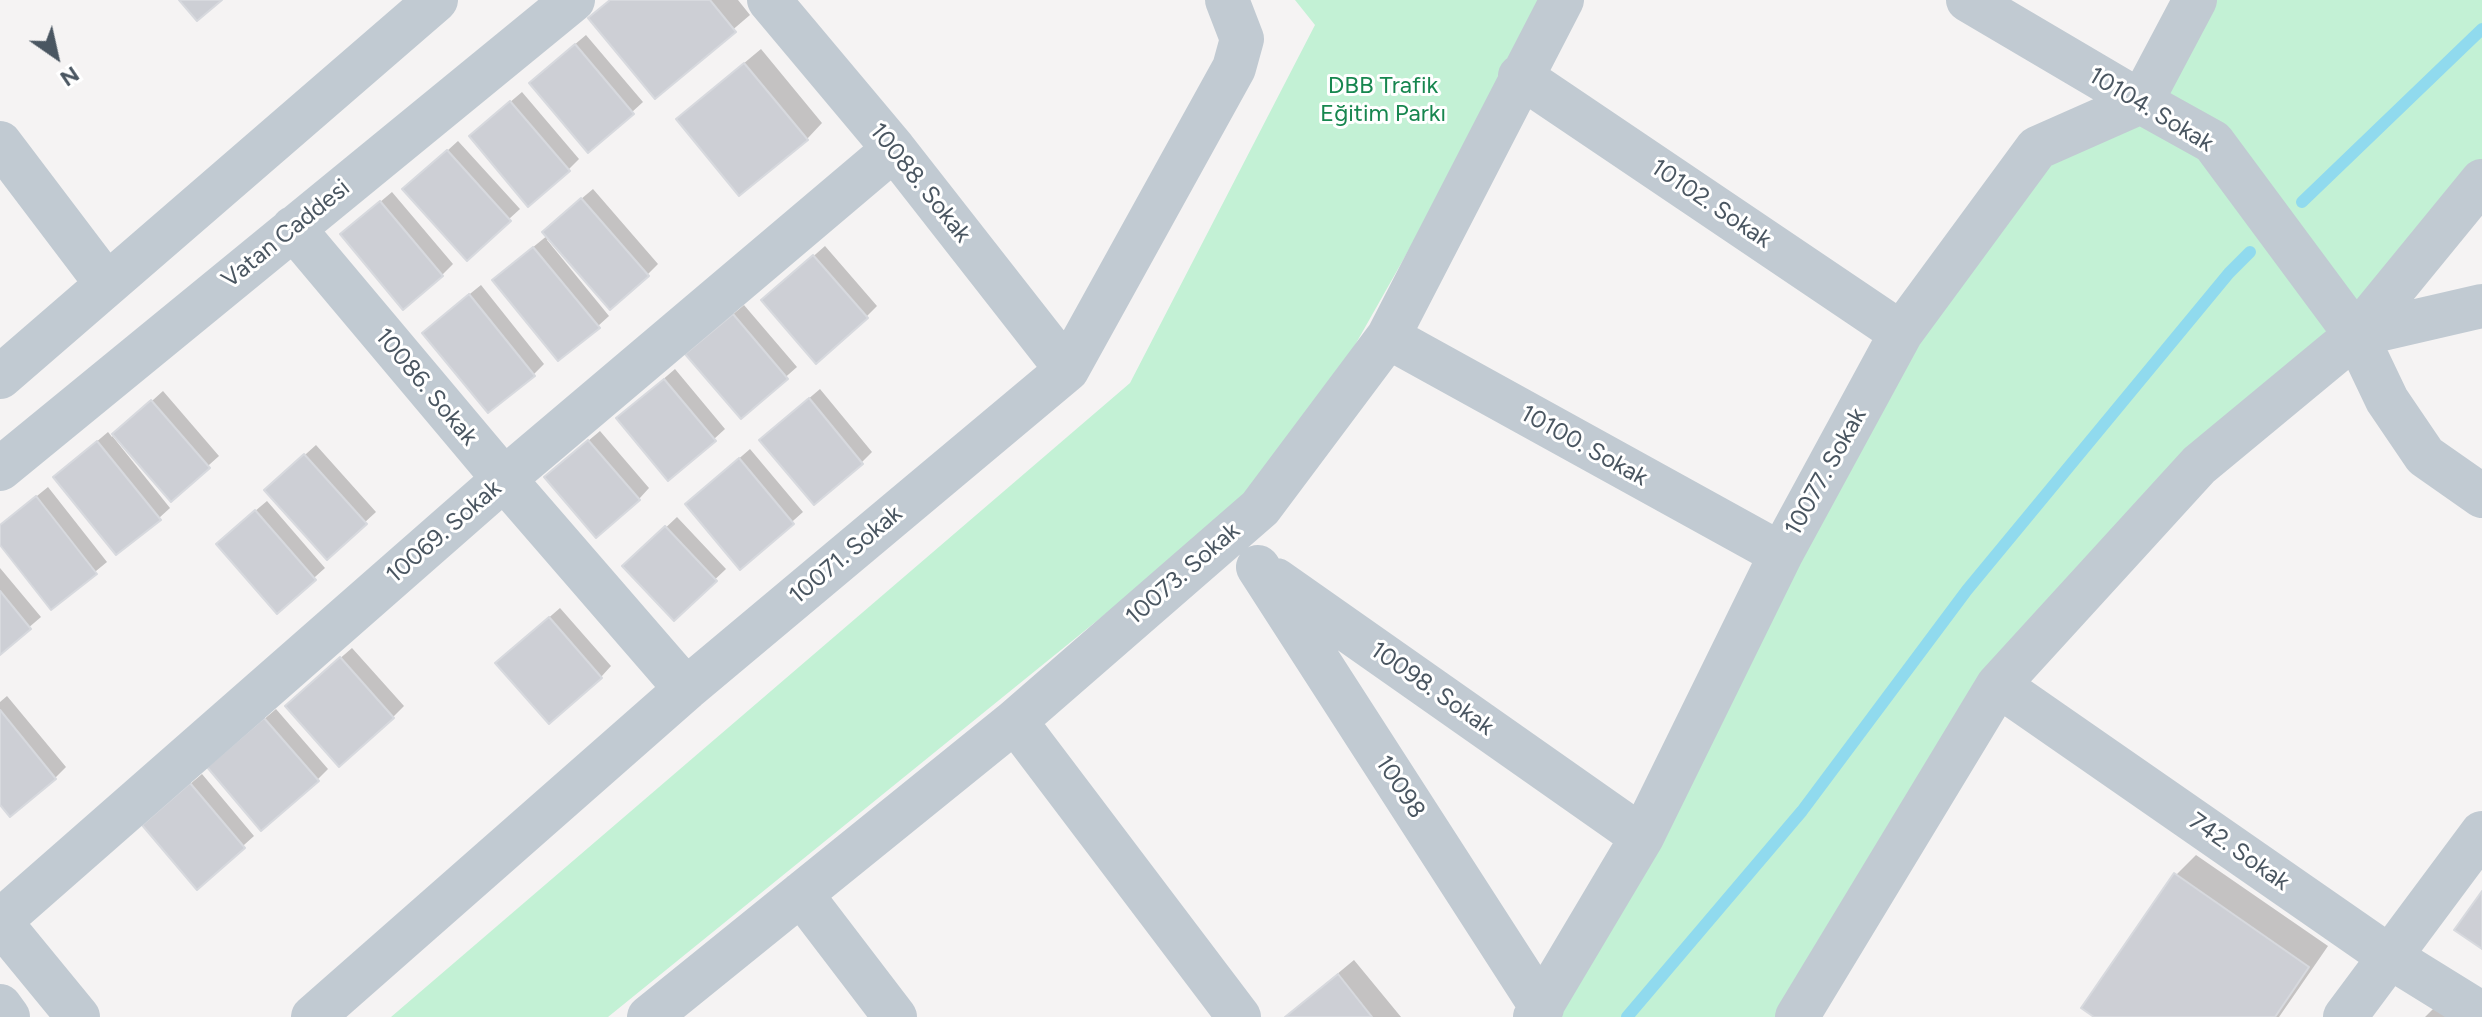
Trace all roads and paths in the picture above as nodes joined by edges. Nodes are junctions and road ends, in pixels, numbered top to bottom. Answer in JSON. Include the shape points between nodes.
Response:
{"nodes":[{"id":1,"x":436,"y":0,"type":"edge"},
{"id":2,"x":573,"y":0,"type":"edge"},
{"id":3,"x":769,"y":0,"type":"edge"},
{"id":4,"x":1227,"y":0,"type":"edge"},
{"id":5,"x":1562,"y":0,"type":"edge"},
{"id":6,"x":1968,"y":0,"type":"edge"},
{"id":7,"x":2195,"y":0,"type":"edge"},
{"id":8,"x":1520,"y":76,"type":"junction"},
{"id":9,"x":2141,"y":102,"type":"junction"},
{"id":10,"x":0,"y":143,"type":"edge"},
{"id":11,"x":894,"y":149,"type":"junction"},
{"id":12,"x":2482,"y":181,"type":"edge"},
{"id":13,"x":293,"y":228,"type":"junction"},
{"id":14,"x":106,"y":283,"type":"junction"},
{"id":15,"x":2482,"y":306,"type":"edge"},
{"id":16,"x":1901,"y":333,"type":"junction"},
{"id":17,"x":2356,"y":335,"type":"junction"},
{"id":18,"x":1388,"y":337,"type":"junction"},
{"id":19,"x":1067,"y":370,"type":"junction"},
{"id":20,"x":0,"y":377,"type":"edge"},
{"id":21,"x":0,"y":469,"type":"edge"},
{"id":22,"x":504,"y":479,"type":"junction"},
{"id":23,"x":2482,"y":496,"type":"edge"},
{"id":24,"x":1224,"y":538,"type":"junction"},
{"id":25,"x":1781,"y":554,"type":"junction"},
{"id":26,"x":1258,"y":567,"type":"junction"},
{"id":27,"x":1998,"y":685,"type":"junction"},
{"id":28,"x":686,"y":689,"type":"junction"},
{"id":29,"x":1015,"y":721,"type":"junction"},
{"id":30,"x":2482,"y":833,"type":"edge"},
{"id":31,"x":1642,"y":837,"type":"junction"},
{"id":32,"x":801,"y":894,"type":"junction"},
{"id":33,"x":0,"y":921,"type":"edge"},
{"id":34,"x":2390,"y":957,"type":"junction"},
{"id":35,"x":0,"y":1006,"type":"edge"},
{"id":36,"x":1539,"y":1012,"type":"edge"},
{"id":37,"x":2482,"y":1014,"type":"edge"},
{"id":38,"x":8,"y":1017,"type":"edge"},
{"id":39,"x":78,"y":1017,"type":"edge"},
{"id":40,"x":313,"y":1017,"type":"edge"},
{"id":41,"x":649,"y":1017,"type":"edge"},
{"id":42,"x":895,"y":1017,"type":"edge"},
{"id":43,"x":1239,"y":1017,"type":"edge"},
{"id":44,"x":1797,"y":1017,"type":"edge"},
{"id":45,"x":2345,"y":1017,"type":"edge"}],
"edges":[{"from":1,"to":14,"type":"street"},
{"from":2,"to":13,"type":"street","name":"Vatan Caddesi"},
{"from":3,"to":11,"type":"street","name":"10088. Sokak"},
{"from":4,"to":19,"type":"street","name":"10071. Sokak","via":[[1242,39],[1234,68]]},
{"from":5,"to":8,"type":"street","name":"10073. Sokak"},
{"from":6,"to":9,"type":"street","name":"10104. Sokak"},
{"from":7,"to":9,"type":"street"},
{"from":8,"to":16,"type":"street","name":"10102. Sokak"},
{"from":8,"to":18,"type":"street","name":"10073. Sokak"},
{"from":9,"to":16,"type":"street","name":"10077. Sokak","via":[[2037,148]]},
{"from":9,"to":17,"type":"street","name":"10104. Sokak","via":[[2213,142]]},
{"from":10,"to":14,"type":"street"},
{"from":11,"to":19,"type":"street","name":"10088. Sokak"},
{"from":11,"to":22,"type":"street","name":"10069. Sokak"},
{"from":12,"to":17,"type":"street"},
{"from":13,"to":21,"type":"street","name":"Vatan Caddesi"},
{"from":13,"to":22,"type":"street","name":"10086. Sokak"},
{"from":14,"to":20,"type":"street"},
{"from":15,"to":17,"type":"street"},
{"from":16,"to":25,"type":"street","name":"10077. Sokak"},
{"from":17,"to":23,"type":"street","name":"10104. Sokak","via":[[2387,400],[2425,456]]},
{"from":17,"to":27,"type":"street","via":[[2199,465]]},
{"from":18,"to":24,"type":"street","name":"10073. Sokak","via":[[1260,508]]},
{"from":18,"to":25,"type":"street","name":"10100. Sokak"},
{"from":19,"to":28,"type":"street","name":"10071. Sokak"},
{"from":22,"to":28,"type":"street","name":"10086. Sokak"},
{"from":22,"to":33,"type":"street","name":"10069. Sokak"},
{"from":24,"to":26,"type":"street","name":"10098. Sokak"},
{"from":24,"to":29,"type":"street","name":"10073. Sokak"},
{"from":25,"to":31,"type":"street","name":"10077. Sokak"},
{"from":26,"to":31,"type":"street","name":"10098. Sokak"},
{"from":26,"to":36,"type":"street","name":"10098"},
{"from":27,"to":34,"type":"street","name":"742. Sokak"},
{"from":27,"to":44,"type":"street"},
{"from":28,"to":40,"type":"street","name":"10071. Sokak"},
{"from":29,"to":32,"type":"street","name":"10073. Sokak"},
{"from":29,"to":43,"type":"street"},
{"from":30,"to":34,"type":"street"},
{"from":31,"to":36,"type":"street","name":"10077. Sokak"},
{"from":32,"to":41,"type":"street","name":"10073. Sokak"},
{"from":32,"to":42,"type":"street"},
{"from":33,"to":39,"type":"street"},
{"from":34,"to":37,"type":"street","name":"742. Sokak"},
{"from":34,"to":45,"type":"street"},
{"from":35,"to":38,"type":"street"}]}
